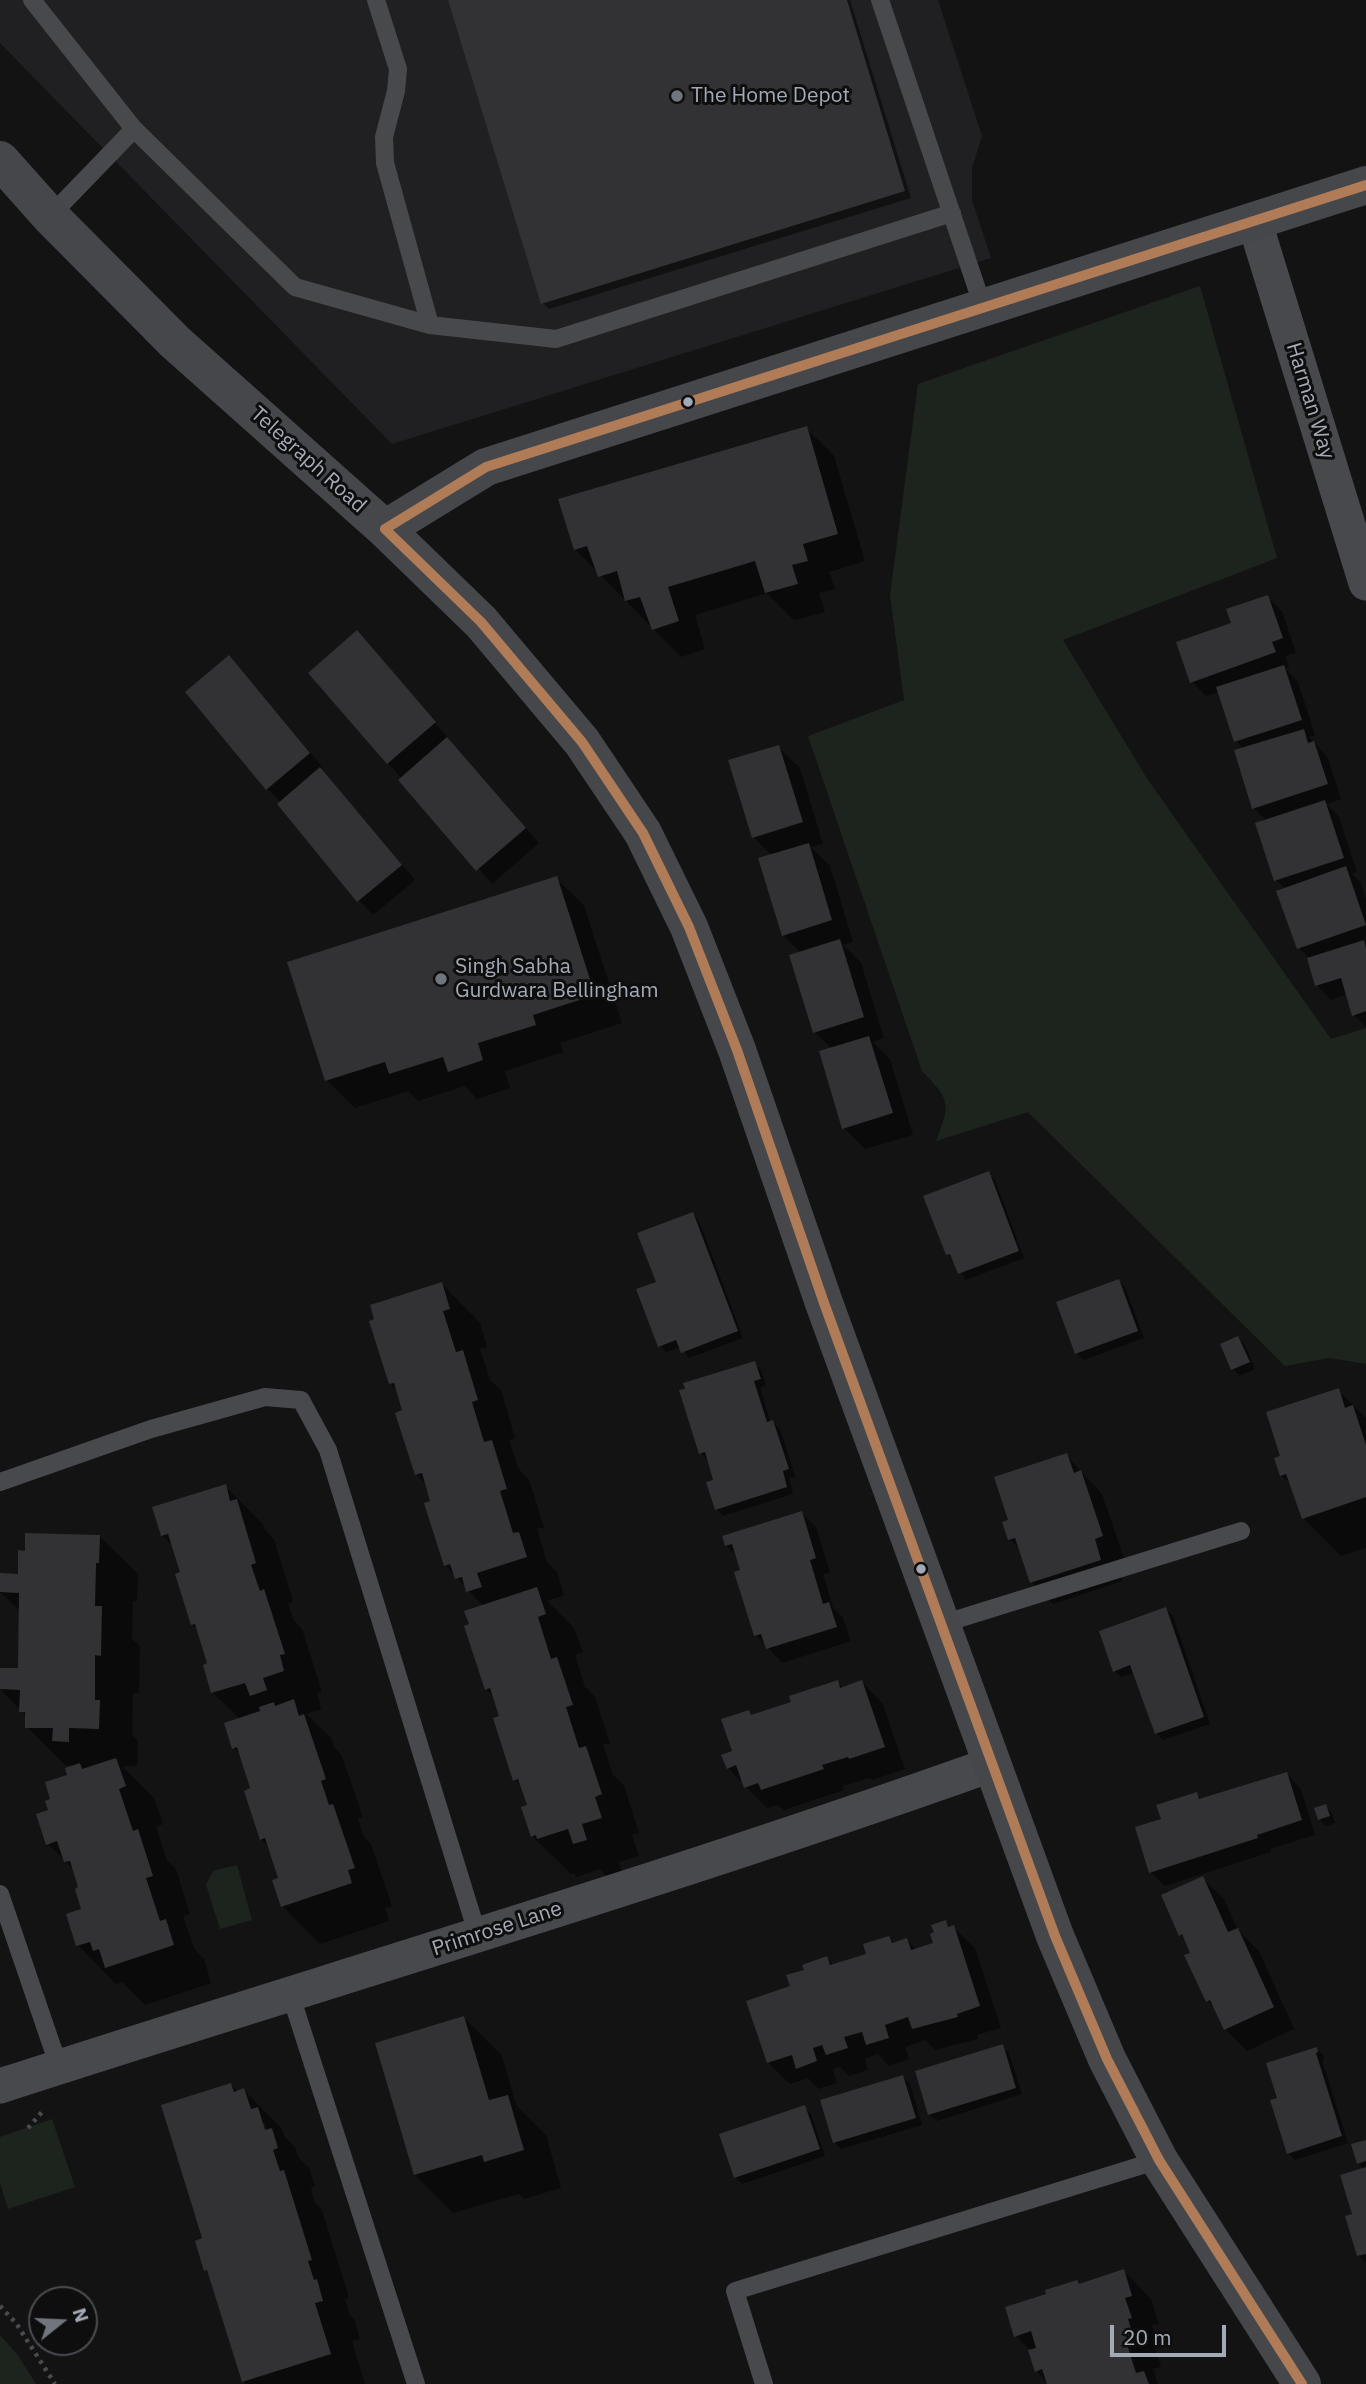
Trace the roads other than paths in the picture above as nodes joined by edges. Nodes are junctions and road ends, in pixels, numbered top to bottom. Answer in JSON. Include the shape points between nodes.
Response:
{"nodes":[{"id":1,"x":32,"y":0,"type":"edge"},
{"id":2,"x":376,"y":0,"type":"edge"},
{"id":3,"x":880,"y":0,"type":"edge"},
{"id":4,"x":134,"y":129,"type":"junction"},
{"id":5,"x":0,"y":160,"type":"edge"},
{"id":6,"x":1366,"y":185,"type":"edge"},
{"id":7,"x":952,"y":213,"type":"junction"},
{"id":8,"x":50,"y":216,"type":"junction"},
{"id":9,"x":1254,"y":220,"type":"junction"},
{"id":10,"x":983,"y":307,"type":"junction"},
{"id":11,"x":430,"y":325,"type":"junction"},
{"id":12,"x":386,"y":529,"type":"junction"},
{"id":13,"x":1366,"y":583,"type":"edge"},
{"id":14,"x":0,"y":1482,"type":"edge"},
{"id":15,"x":1241,"y":1531,"type":"dead end"},
{"id":16,"x":942,"y":1624,"type":"junction"},
{"id":17,"x":993,"y":1764,"type":"junction"},
{"id":18,"x":0,"y":1894,"type":"edge"},
{"id":19,"x":478,"y":1936,"type":"junction"},
{"id":20,"x":290,"y":1993,"type":"junction"},
{"id":21,"x":59,"y":2067,"type":"junction"},
{"id":22,"x":0,"y":2086,"type":"edge"},
{"id":23,"x":1159,"y":2160,"type":"junction"},
{"id":24,"x":415,"y":2384,"type":"edge"},
{"id":25,"x":764,"y":2384,"type":"edge"},
{"id":26,"x":1302,"y":2384,"type":"edge"}],
"edges":[{"from":1,"to":4,"type":"lane"},
{"from":2,"to":11,"type":"lane","via":[[398,68],[384,137],[385,163]]},
{"from":3,"to":7,"type":"lane"},
{"from":4,"to":8,"type":"lane"},
{"from":4,"to":11,"type":"lane","via":[[295,287]]},
{"from":5,"to":8,"type":"street","name":"Telegraph Road"},
{"from":6,"to":9,"type":"street"},
{"from":7,"to":10,"type":"lane"},
{"from":7,"to":11,"type":"lane","via":[[556,339]]},
{"from":8,"to":12,"type":"street","name":"Telegraph Road","via":[[175,342]]},
{"from":9,"to":10,"type":"street"},
{"from":9,"to":13,"type":"street","name":"Harman Way"},
{"from":10,"to":12,"type":"street","via":[[486,467]]},
{"from":12,"to":16,"type":"street","name":"Telegraph Road","via":[[481,622],[532,682],[582,742],[643,834],[689,927],[737,1050]]},
{"from":14,"to":19,"type":"lane","via":[[151,1429],[265,1397],[301,1400],[328,1450]]},
{"from":15,"to":16,"type":"lane"},
{"from":16,"to":17,"type":"street","name":"Telegraph Road"},
{"from":17,"to":19,"type":"street","name":"Primrose Lane"},
{"from":17,"to":23,"type":"street","name":"Telegraph Road","via":[[1055,1936],[1107,2059]]},
{"from":18,"to":21,"type":"lane"},
{"from":19,"to":20,"type":"street","name":"Primrose Lane"},
{"from":20,"to":21,"type":"street","name":"Primrose Lane"},
{"from":20,"to":24,"type":"lane"},
{"from":21,"to":22,"type":"street","name":"Primrose Lane"},
{"from":23,"to":25,"type":"lane","via":[[736,2291]]},
{"from":23,"to":26,"type":"street","name":"Telegraph Road"}]}
